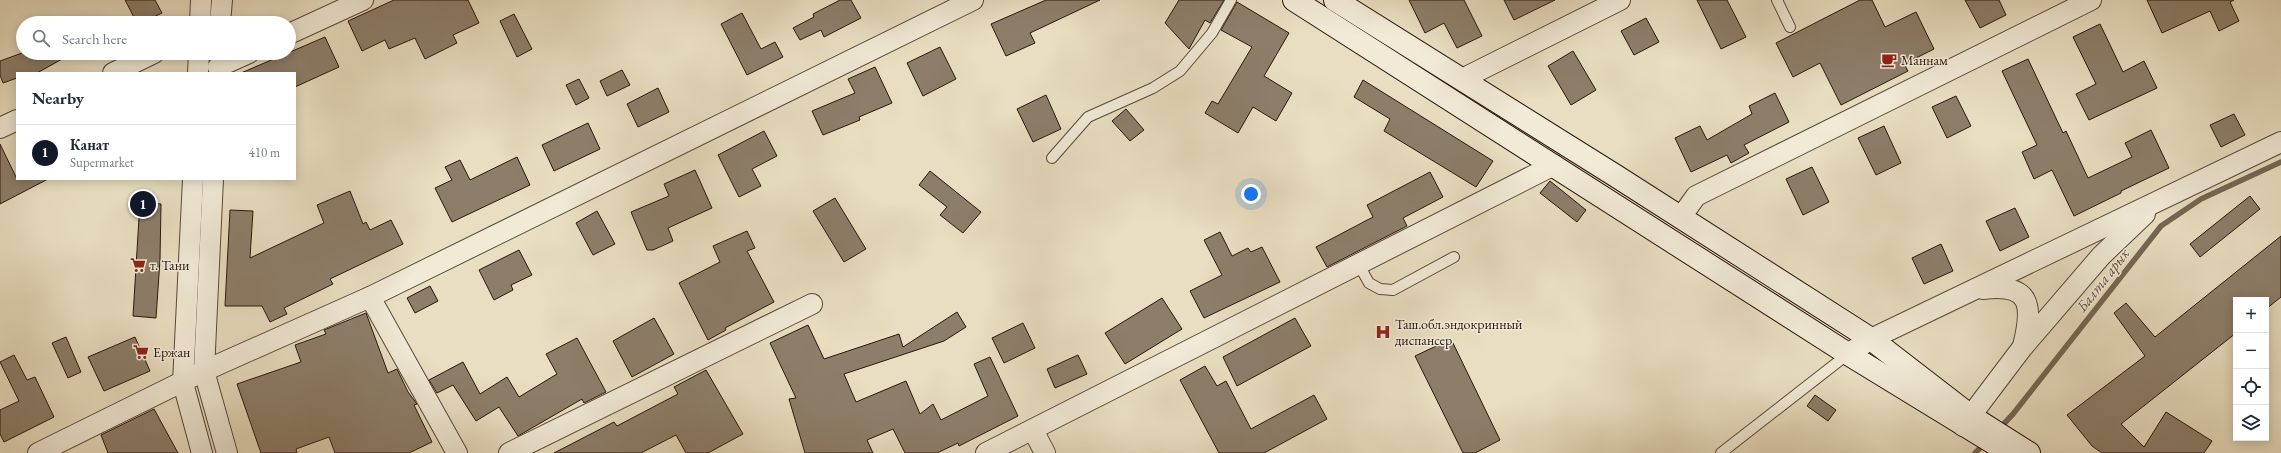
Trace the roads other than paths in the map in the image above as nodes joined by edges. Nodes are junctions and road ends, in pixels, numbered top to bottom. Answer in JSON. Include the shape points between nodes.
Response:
{"nodes":[{"id":1,"x":201,"y":0,"type":"edge"},
{"id":2,"x":222,"y":0,"type":"edge"},
{"id":3,"x":363,"y":0,"type":"edge"},
{"id":4,"x":973,"y":0,"type":"edge"},
{"id":5,"x":1231,"y":0,"type":"edge"},
{"id":6,"x":1294,"y":0,"type":"edge"},
{"id":7,"x":1335,"y":0,"type":"edge"},
{"id":8,"x":1620,"y":0,"type":"edge"},
{"id":9,"x":1777,"y":0,"type":"edge"},
{"id":10,"x":2091,"y":0,"type":"edge"},
{"id":11,"x":200,"y":16,"type":"edge"},
{"id":12,"x":221,"y":16,"type":"edge"},
{"id":13,"x":1790,"y":27,"type":"dead end"},
{"id":14,"x":296,"y":31,"type":"edge"},
{"id":15,"x":140,"y":60,"type":"edge"},
{"id":16,"x":199,"y":60,"type":"edge"},
{"id":17,"x":230,"y":60,"type":"edge"},
{"id":18,"x":219,"y":64,"type":"edge"},
{"id":19,"x":115,"y":72,"type":"edge"},
{"id":20,"x":198,"y":72,"type":"edge"},
{"id":21,"x":1462,"y":79,"type":"junction"},
{"id":22,"x":16,"y":120,"type":"edge"},
{"id":23,"x":0,"y":128,"type":"edge"},
{"id":24,"x":2281,"y":142,"type":"edge"},
{"id":25,"x":1052,"y":158,"type":"dead end"},
{"id":26,"x":1554,"y":165,"type":"junction"},
{"id":27,"x":193,"y":180,"type":"edge"},
{"id":28,"x":213,"y":180,"type":"edge"},
{"id":29,"x":2158,"y":202,"type":"junction"},
{"id":30,"x":1681,"y":217,"type":"junction"},
{"id":31,"x":1454,"y":257,"type":"dead end"},
{"id":32,"x":1360,"y":265,"type":"junction"},
{"id":33,"x":1975,"y":290,"type":"junction"},
{"id":34,"x":370,"y":298,"type":"junction"},
{"id":35,"x":812,"y":304,"type":"dead end"},
{"id":36,"x":1871,"y":339,"type":"junction"},
{"id":37,"x":2022,"y":348,"type":"junction"},
{"id":38,"x":1848,"y":354,"type":"junction"},
{"id":39,"x":204,"y":371,"type":"junction"},
{"id":40,"x":183,"y":382,"type":"junction"},
{"id":41,"x":1973,"y":425,"type":"junction"},
{"id":42,"x":1033,"y":430,"type":"junction"},
{"id":43,"x":2005,"y":449,"type":"edge"},
{"id":44,"x":38,"y":453,"type":"edge"},
{"id":45,"x":202,"y":453,"type":"edge"},
{"id":46,"x":227,"y":453,"type":"edge"},
{"id":47,"x":457,"y":453,"type":"edge"},
{"id":48,"x":509,"y":453,"type":"edge"},
{"id":49,"x":986,"y":453,"type":"edge"},
{"id":50,"x":1045,"y":453,"type":"edge"},
{"id":51,"x":1721,"y":453,"type":"edge"},
{"id":52,"x":2029,"y":453,"type":"edge"}],
"edges":[{"from":1,"to":11,"type":"street"},
{"from":2,"to":12,"type":"street"},
{"from":3,"to":14,"type":"street"},
{"from":4,"to":34,"type":"street"},
{"from":5,"to":25,"type":"lane","via":[[1212,33],[1180,71],[1153,88],[1088,117]]},
{"from":6,"to":26,"type":"main road"},
{"from":7,"to":21,"type":"main road"},
{"from":8,"to":21,"type":"street"},
{"from":9,"to":13,"type":"lane"},
{"from":10,"to":30,"type":"street","via":[[1696,196]]},
{"from":15,"to":19,"type":"street"},
{"from":16,"to":20,"type":"street"},
{"from":17,"to":18,"type":"street"},
{"from":21,"to":30,"type":"main road"},
{"from":22,"to":23,"type":"street"},
{"from":24,"to":29,"type":"street"},
{"from":26,"to":32,"type":"street"},
{"from":26,"to":38,"type":"main road"},
{"from":27,"to":40,"type":"street"},
{"from":28,"to":39,"type":"street"},
{"from":29,"to":33,"type":"street"},
{"from":29,"to":37,"type":"street","via":[[2101,256]]},
{"from":30,"to":36,"type":"main road"},
{"from":31,"to":32,"type":"lane","via":[[1393,290],[1380,289],[1369,283]]},
{"from":32,"to":42,"type":"street"},
{"from":33,"to":36,"type":"street"},
{"from":33,"to":37,"type":"street","via":[[2003,286],[2013,288],[2022,297],[2028,308],[2029,320]]},
{"from":34,"to":39,"type":"street"},
{"from":34,"to":47,"type":"street"},
{"from":35,"to":48,"type":"street"},
{"from":36,"to":38,"type":"street"},
{"from":36,"to":41,"type":"main road"},
{"from":37,"to":41,"type":"street"},
{"from":38,"to":41,"type":"main road"},
{"from":38,"to":51,"type":"lane"},
{"from":39,"to":40,"type":"street"},
{"from":39,"to":46,"type":"street"},
{"from":40,"to":44,"type":"street"},
{"from":40,"to":45,"type":"street"},
{"from":41,"to":43,"type":"main road"},
{"from":42,"to":49,"type":"street"},
{"from":42,"to":50,"type":"street"},
{"from":43,"to":52,"type":"main road"}]}
